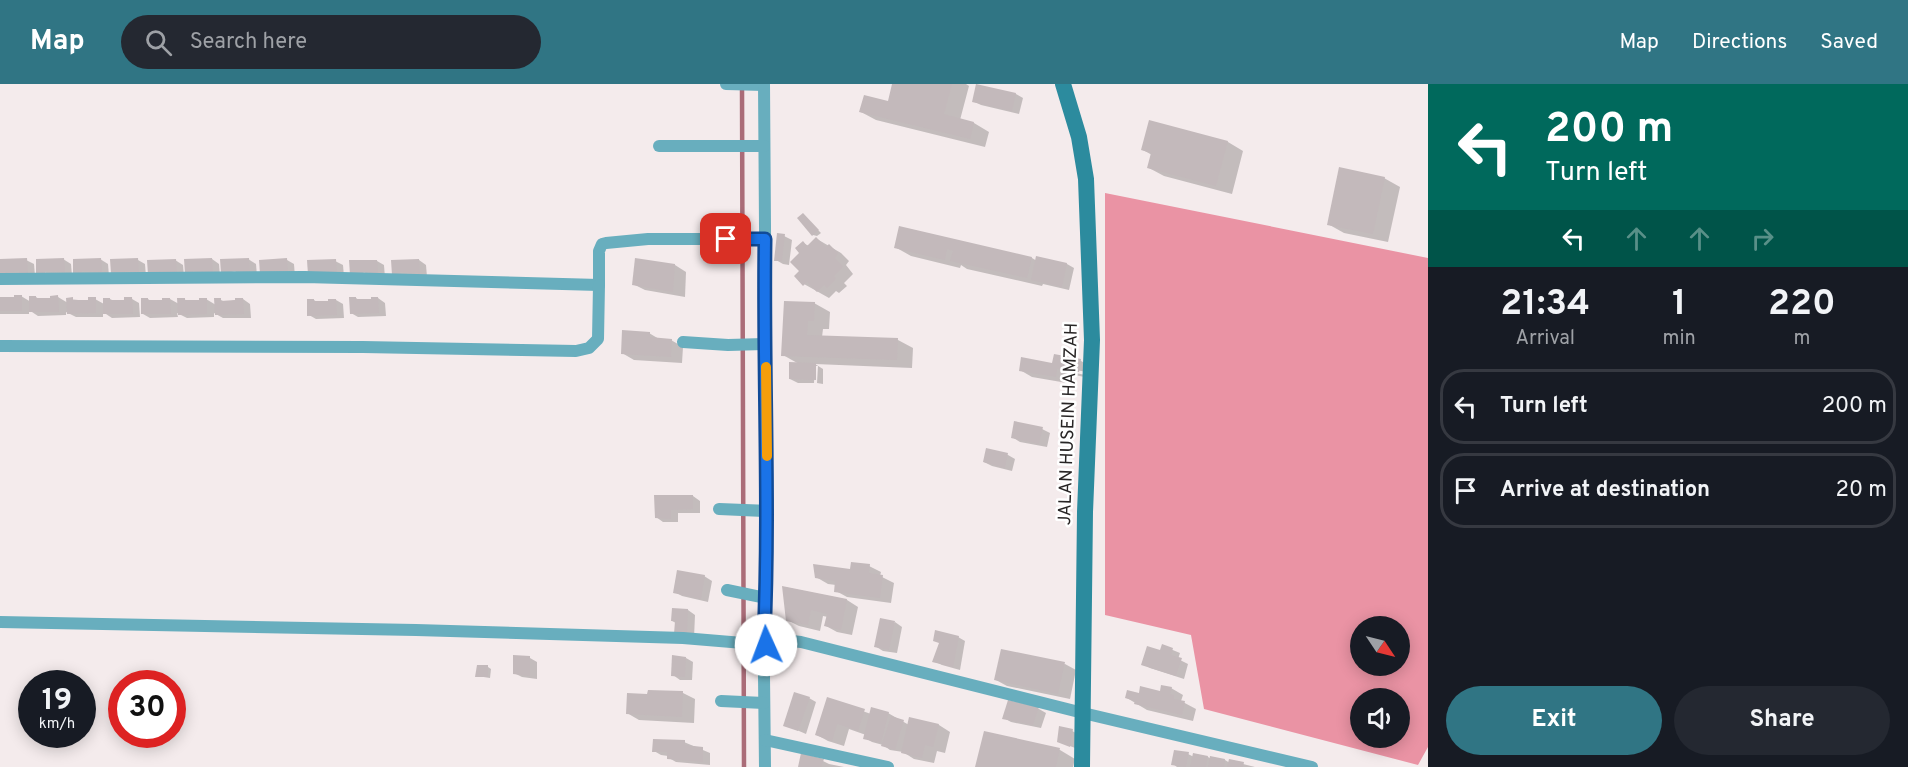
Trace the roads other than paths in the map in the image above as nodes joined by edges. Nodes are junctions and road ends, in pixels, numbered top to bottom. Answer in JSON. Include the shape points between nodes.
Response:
{"nodes":[{"id":1,"x":726,"y":84,"type":"edge"},
{"id":2,"x":1064,"y":84,"type":"edge"},
{"id":3,"x":760,"y":85,"type":"edge"},
{"id":4,"x":659,"y":146,"type":"dead end"},
{"id":5,"x":761,"y":146,"type":"junction"},
{"id":6,"x":760,"y":239,"type":"junction"},
{"id":7,"x":0,"y":279,"type":"edge"},
{"id":8,"x":599,"y":285,"type":"junction"},
{"id":9,"x":683,"y":342,"type":"dead end"},
{"id":10,"x":762,"y":344,"type":"junction"},
{"id":11,"x":0,"y":346,"type":"edge"},
{"id":12,"x":723,"y":509,"type":"dead end"},
{"id":13,"x":764,"y":511,"type":"junction"},
{"id":14,"x":732,"y":591,"type":"dead end"},
{"id":15,"x":764,"y":598,"type":"junction"},
{"id":16,"x":0,"y":622,"type":"edge"},
{"id":17,"x":763,"y":642,"type":"junction"},
{"id":18,"x":725,"y":701,"type":"dead end"},
{"id":19,"x":760,"y":703,"type":"junction"},
{"id":20,"x":1083,"y":712,"type":"junction"},
{"id":21,"x":765,"y":740,"type":"junction"},
{"id":22,"x":765,"y":767,"type":"edge"},
{"id":23,"x":888,"y":767,"type":"edge"},
{"id":24,"x":1082,"y":767,"type":"edge"},
{"id":25,"x":1312,"y":767,"type":"edge"}],
"edges":[{"from":1,"to":3,"type":"street"},
{"from":2,"to":20,"type":"street","name":"JALAN HUSEIN HAMZAH","via":[[1084,160],[1092,340]]},
{"from":3,"to":5,"type":"street"},
{"from":4,"to":5,"type":"street"},
{"from":5,"to":6,"type":"street"},
{"from":6,"to":8,"type":"street","via":[[648,239],[602,244]]},
{"from":6,"to":10,"type":"street"},
{"from":7,"to":8,"type":"street","via":[[305,277]]},
{"from":8,"to":11,"type":"street","via":[[598,339],[589,348],[576,351]]},
{"from":9,"to":10,"type":"street"},
{"from":10,"to":13,"type":"street"},
{"from":12,"to":13,"type":"street"},
{"from":13,"to":15,"type":"street"},
{"from":14,"to":15,"type":"street"},
{"from":15,"to":17,"type":"street"},
{"from":16,"to":17,"type":"street"},
{"from":17,"to":19,"type":"street"},
{"from":17,"to":20,"type":"street","via":[[801,642]]},
{"from":18,"to":19,"type":"street"},
{"from":19,"to":21,"type":"street"},
{"from":20,"to":24,"type":"street","name":"JALAN HUSEIN HAMZAH"},
{"from":20,"to":25,"type":"street"},
{"from":21,"to":22,"type":"street"},
{"from":21,"to":23,"type":"street"}]}
